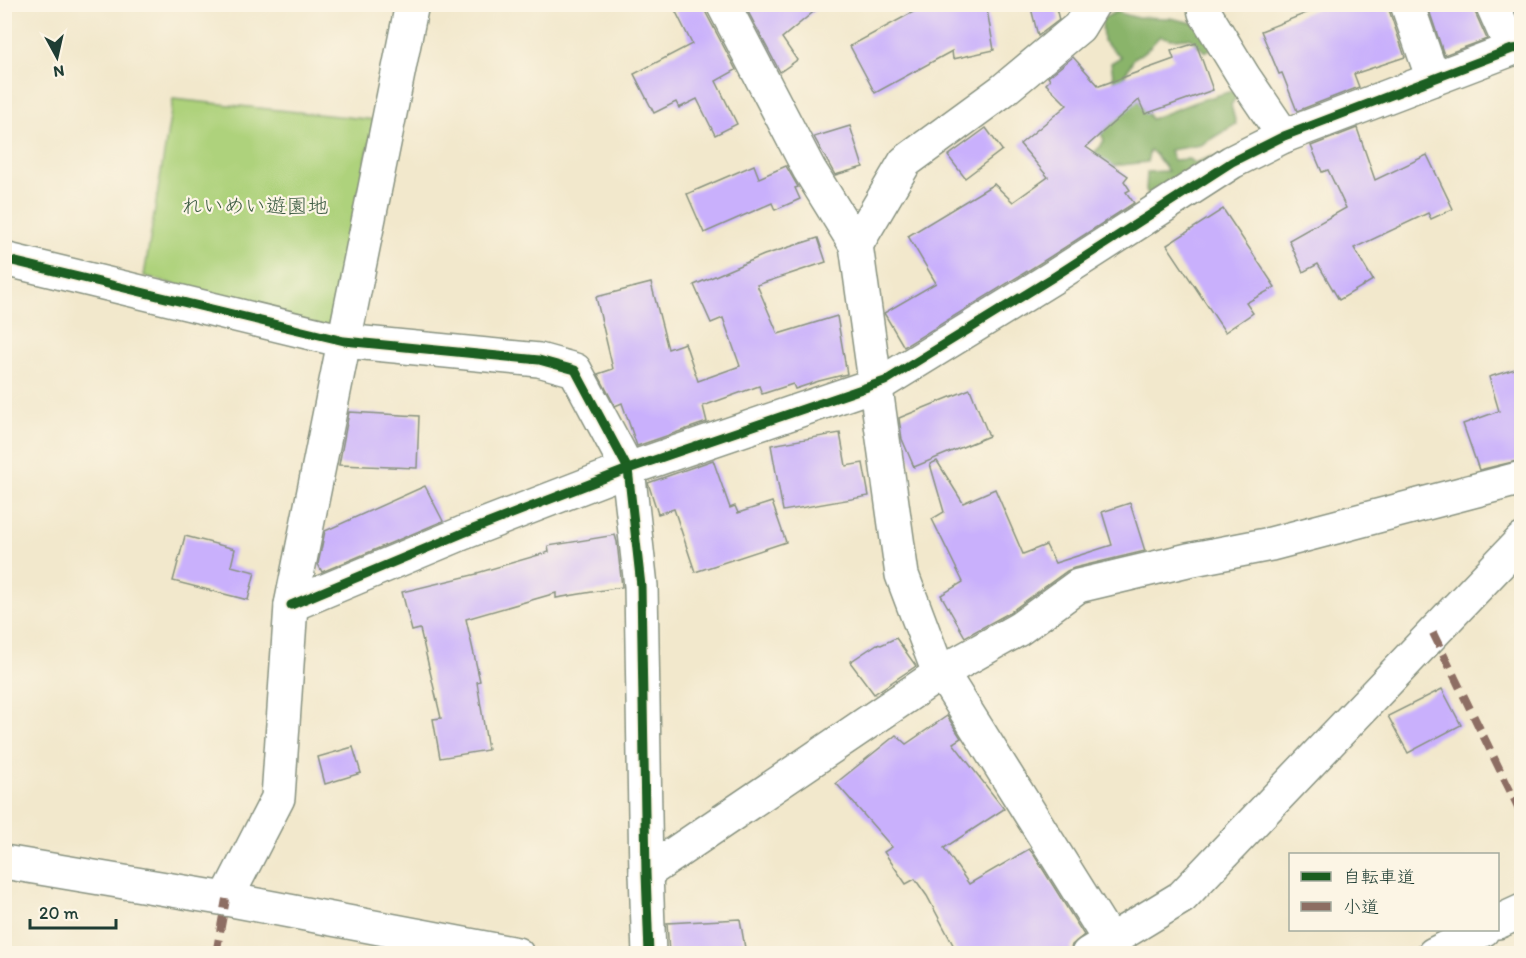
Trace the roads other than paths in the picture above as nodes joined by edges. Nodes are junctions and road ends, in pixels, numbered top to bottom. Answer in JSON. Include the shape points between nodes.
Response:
{"nodes":[{"id":1,"x":412,"y":4,"type":"edge"},
{"id":2,"x":723,"y":4,"type":"edge"},
{"id":3,"x":1093,"y":4,"type":"edge"},
{"id":4,"x":1203,"y":4,"type":"edge"},
{"id":5,"x":1407,"y":4,"type":"edge"},
{"id":6,"x":1492,"y":4,"type":"edge"},
{"id":7,"x":1517,"y":49,"type":"edge"},
{"id":8,"x":1433,"y":79,"type":"junction"},
{"id":9,"x":1284,"y":136,"type":"junction"},
{"id":10,"x":856,"y":245,"type":"junction"},
{"id":11,"x":4,"y":259,"type":"edge"},
{"id":12,"x":344,"y":341,"type":"junction"},
{"id":13,"x":876,"y":384,"type":"junction"},
{"id":14,"x":628,"y":469,"type":"junction"},
{"id":15,"x":1521,"y":478,"type":"edge"},
{"id":16,"x":1521,"y":540,"type":"edge"},
{"id":17,"x":291,"y":605,"type":"junction"},
{"id":18,"x":942,"y":672,"type":"junction"},
{"id":19,"x":4,"y":862,"type":"edge"},
{"id":20,"x":646,"y":873,"type":"junction"},
{"id":21,"x":226,"y":899,"type":"junction"},
{"id":22,"x":1521,"y":910,"type":"edge"},
{"id":23,"x":1499,"y":921,"type":"edge"},
{"id":24,"x":1481,"y":931,"type":"edge"},
{"id":25,"x":1104,"y":949,"type":"edge"},
{"id":26,"x":517,"y":954,"type":"edge"},
{"id":27,"x":649,"y":954,"type":"edge"},
{"id":28,"x":1434,"y":954,"type":"edge"}],
"edges":[{"from":1,"to":12,"type":"street"},
{"from":2,"to":10,"type":"street","via":[[809,169]]},
{"from":3,"to":10,"type":"street","via":[[1079,27],[1002,91],[905,162]]},
{"from":4,"to":9,"type":"street","via":[[1244,77]]},
{"from":5,"to":8,"type":"street"},
{"from":6,"to":7,"type":"street"},
{"from":7,"to":8,"type":"street"},
{"from":8,"to":9,"type":"street"},
{"from":9,"to":13,"type":"street","via":[[1232,162],[1052,278]]},
{"from":10,"to":13,"type":"street"},
{"from":11,"to":12,"type":"street"},
{"from":12,"to":14,"type":"street","via":[[538,360],[575,370]]},
{"from":12,"to":17,"type":"street"},
{"from":13,"to":14,"type":"street"},
{"from":13,"to":18,"type":"street","via":[[902,576]]},
{"from":14,"to":17,"type":"street"},
{"from":14,"to":20,"type":"street","via":[[641,586]]},
{"from":15,"to":18,"type":"street","via":[[1271,544],[1078,586],[1019,629]]},
{"from":16,"to":25,"type":"street","via":[[1182,897]]},
{"from":17,"to":21,"type":"street","via":[[278,798]]},
{"from":18,"to":20,"type":"street"},
{"from":18,"to":25,"type":"street"},
{"from":19,"to":21,"type":"street"},
{"from":20,"to":27,"type":"street"},
{"from":21,"to":26,"type":"street"},
{"from":22,"to":23,"type":"street"},
{"from":24,"to":28,"type":"street"}]}
